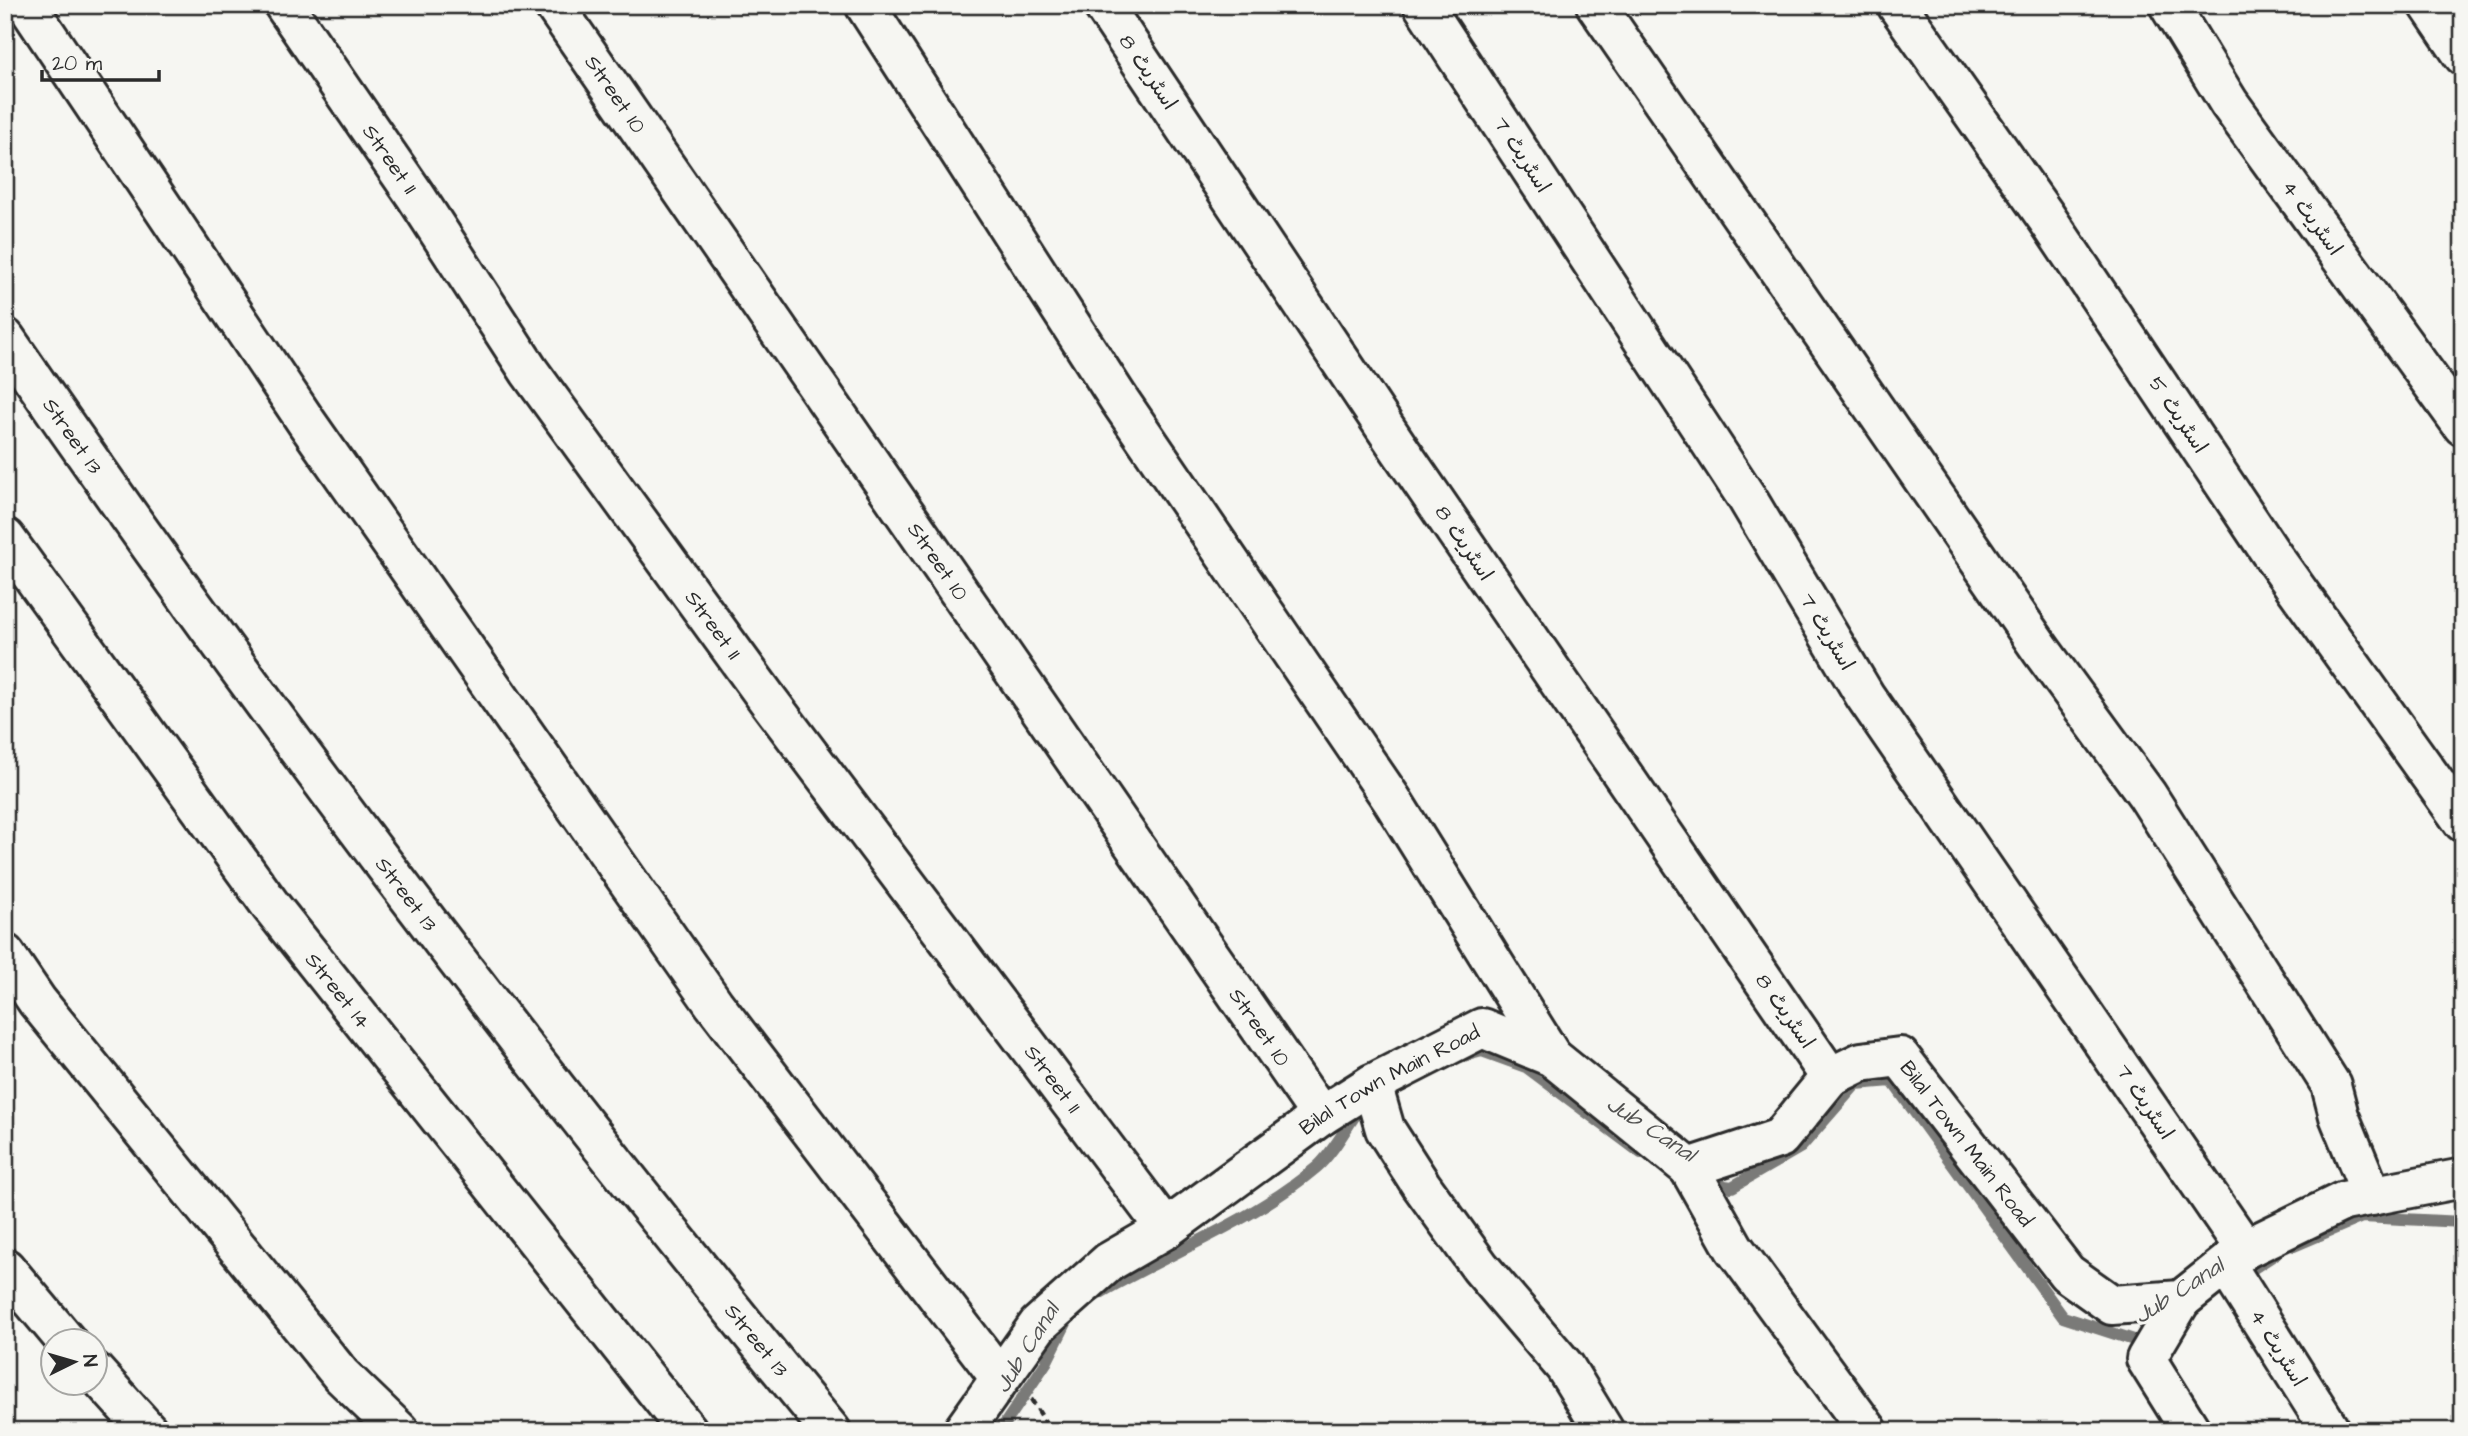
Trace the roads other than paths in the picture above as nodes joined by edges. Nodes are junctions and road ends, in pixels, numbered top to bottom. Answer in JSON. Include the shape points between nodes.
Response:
{"nodes":[{"id":1,"x":27,"y":5,"type":"edge"},
{"id":2,"x":284,"y":5,"type":"edge"},
{"id":3,"x":554,"y":5,"type":"edge"},
{"id":4,"x":865,"y":5,"type":"edge"},
{"id":5,"x":1103,"y":5,"type":"edge"},
{"id":6,"x":1423,"y":5,"type":"edge"},
{"id":7,"x":1596,"y":5,"type":"edge"},
{"id":8,"x":1897,"y":5,"type":"edge"},
{"id":9,"x":2169,"y":5,"type":"edge"},
{"id":10,"x":2429,"y":5,"type":"edge"},
{"id":11,"x":2463,"y":55,"type":"edge"},
{"id":12,"x":5,"y":338,"type":"edge"},
{"id":13,"x":2463,"y":426,"type":"edge"},
{"id":14,"x":5,"y":538,"type":"edge"},
{"id":15,"x":2463,"y":821,"type":"edge"},
{"id":16,"x":5,"y":954,"type":"edge"},
{"id":17,"x":1552,"y":1057,"type":"junction"},
{"id":18,"x":1830,"y":1077,"type":"junction"},
{"id":19,"x":1372,"y":1084,"type":"junction"},
{"id":20,"x":1321,"y":1116,"type":"junction"},
{"id":21,"x":1689,"y":1168,"type":"junction"},
{"id":22,"x":2463,"y":1178,"type":"edge"},
{"id":23,"x":2372,"y":1196,"type":"junction"},
{"id":24,"x":1166,"y":1229,"type":"junction"},
{"id":25,"x":2235,"y":1257,"type":"junction"},
{"id":26,"x":5,"y":1268,"type":"edge"},
{"id":27,"x":2181,"y":1300,"type":"junction"},
{"id":28,"x":55,"y":1328,"type":"edge"},
{"id":29,"x":1000,"y":1378,"type":"junction"},
{"id":30,"x":108,"y":1387,"type":"edge"},
{"id":31,"x":148,"y":1431,"type":"edge"},
{"id":32,"x":399,"y":1431,"type":"edge"},
{"id":33,"x":688,"y":1431,"type":"edge"},
{"id":34,"x":831,"y":1431,"type":"edge"},
{"id":35,"x":963,"y":1431,"type":"edge"},
{"id":36,"x":1604,"y":1431,"type":"edge"},
{"id":37,"x":1868,"y":1431,"type":"edge"},
{"id":38,"x":2191,"y":1431,"type":"edge"},
{"id":39,"x":2331,"y":1431,"type":"edge"}],
"edges":[{"from":1,"to":29,"type":"street","via":[[307,423],[714,1004]]},
{"from":2,"to":24,"type":"street","name":"Street 11","via":[[537,382],[768,700]]},
{"from":3,"to":20,"type":"street","name":"Street 10"},
{"from":4,"to":17,"type":"street","via":[[1118,398],[1392,800]]},
{"from":5,"to":18,"type":"street","name":"اسٹریٹ 8","via":[[1398,447]]},
{"from":6,"to":25,"type":"street","name":"اسٹریٹ 7","via":[[1747,498],[1865,696]]},
{"from":7,"to":23,"type":"street","via":[[1946,513],[2147,795],[2331,1085]]},
{"from":8,"to":15,"type":"street","name":"اسٹریٹ 5","via":[[2046,217],[2270,552]]},
{"from":9,"to":13,"type":"street","name":"اسٹریٹ 4","via":[[2229,103]]},
{"from":10,"to":11,"type":"street"},
{"from":12,"to":34,"type":"street","name":"Street 13","via":[[362,838]]},
{"from":14,"to":33,"type":"street","name":"Street 14","via":[[271,905]]},
{"from":16,"to":32,"type":"street","via":[[37,1001],[341,1375]]},
{"from":17,"to":19,"type":"street","name":"Bilal Town Main Road","via":[[1482,1028]]},
{"from":17,"to":21,"type":"street","name":"Bilal Town Main Road"},
{"from":18,"to":21,"type":"street","name":"Bilal Town Main Road","via":[[1780,1138]]},
{"from":18,"to":27,"type":"street","name":"Bilal Town Main Road","via":[[1861,1062],[1900,1057],[2067,1273],[2112,1305]]},
{"from":19,"to":20,"type":"street","name":"Bilal Town Main Road"},
{"from":19,"to":36,"type":"street","via":[[1385,1129],[1421,1185],[1480,1267],[1565,1367]]},
{"from":20,"to":24,"type":"street","name":"Bilal Town Main Road"},
{"from":21,"to":37,"type":"street","via":[[1734,1248]]},
{"from":22,"to":23,"type":"street"},
{"from":23,"to":25,"type":"street","via":[[2344,1201]]},
{"from":24,"to":29,"type":"street","name":"Bilal Town Main Road","via":[[1099,1270],[1038,1325]]},
{"from":25,"to":27,"type":"street"},
{"from":25,"to":39,"type":"street","name":"اسٹریٹ 4"},
{"from":26,"to":28,"type":"street"},
{"from":27,"to":38,"type":"street","via":[[2146,1359]]},
{"from":29,"to":35,"type":"street","name":"Bilal Town Main Road"},
{"from":30,"to":31,"type":"street"}]}
